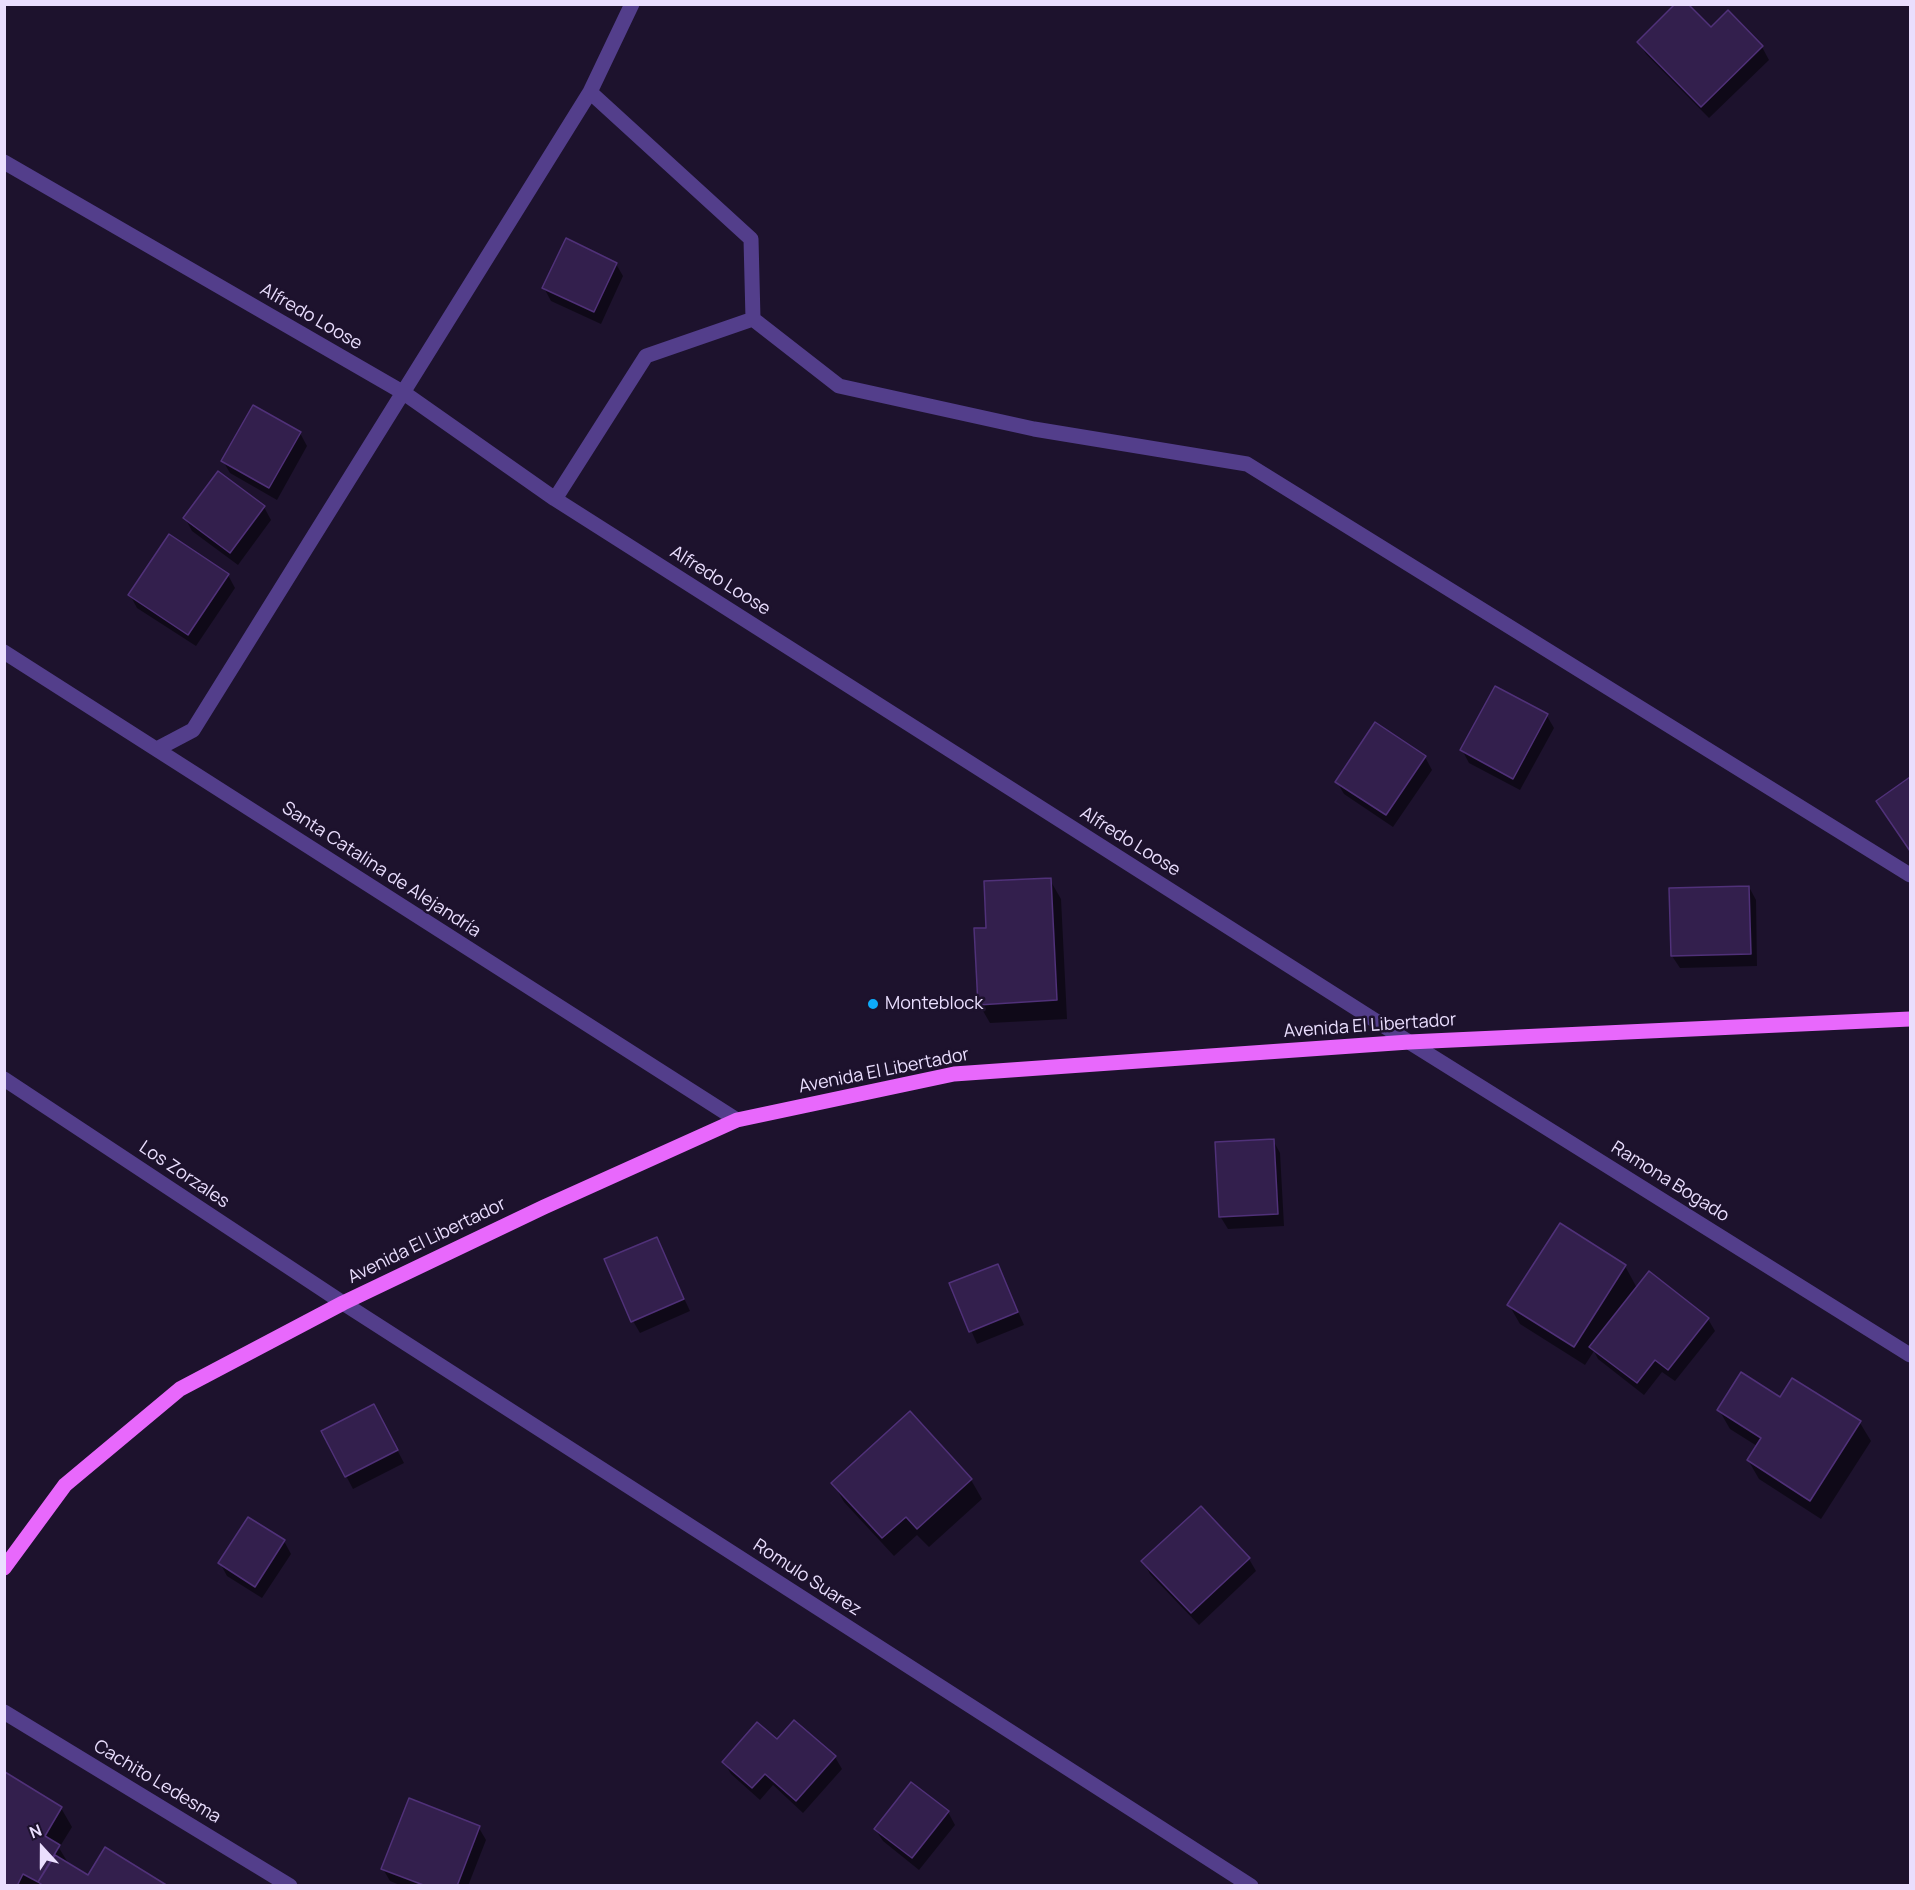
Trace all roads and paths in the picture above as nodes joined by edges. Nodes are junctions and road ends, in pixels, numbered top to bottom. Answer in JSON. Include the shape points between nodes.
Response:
{"nodes":[{"id":1,"x":632,"y":4,"type":"edge"},
{"id":2,"x":590,"y":92,"type":"junction"},
{"id":3,"x":4,"y":162,"type":"edge"},
{"id":4,"x":753,"y":319,"type":"junction"},
{"id":5,"x":404,"y":393,"type":"junction"},
{"id":6,"x":555,"y":499,"type":"junction"},
{"id":7,"x":4,"y":652,"type":"edge"},
{"id":8,"x":157,"y":749,"type":"junction"},
{"id":9,"x":1911,"y":875,"type":"edge"},
{"id":10,"x":1911,"y":1019,"type":"edge"},
{"id":11,"x":1409,"y":1042,"type":"junction"},
{"id":12,"x":4,"y":1079,"type":"edge"},
{"id":13,"x":737,"y":1120,"type":"junction"},
{"id":14,"x":343,"y":1303,"type":"junction"},
{"id":15,"x":1911,"y":1355,"type":"edge"},
{"id":16,"x":4,"y":1568,"type":"edge"},
{"id":17,"x":4,"y":1712,"type":"edge"},
{"id":18,"x":290,"y":1886,"type":"edge"},
{"id":19,"x":1251,"y":1886,"type":"edge"}],
"edges":[{"from":1,"to":2,"type":"street"},
{"from":2,"to":4,"type":"street","via":[[751,239]]},
{"from":2,"to":5,"type":"street"},
{"from":3,"to":5,"type":"street","name":"Alfredo Loose"},
{"from":4,"to":6,"type":"street","via":[[646,356]]},
{"from":4,"to":9,"type":"street","via":[[838,386],[1034,429],[1247,464]]},
{"from":5,"to":6,"type":"street","name":"Alfredo Loose"},
{"from":5,"to":8,"type":"street","via":[[193,730]]},
{"from":6,"to":11,"type":"street","name":"Alfredo Loose"},
{"from":7,"to":8,"type":"street","name":"Santa Catalina de Alejandría"},
{"from":8,"to":13,"type":"street","name":"Santa Catalina de Alejandría"},
{"from":10,"to":11,"type":"main road","name":"Avenida El Libertador"},
{"from":11,"to":13,"type":"main road","name":"Avenida El Libertador","via":[[954,1074]]},
{"from":11,"to":15,"type":"street","name":"Ramona Bogado"},
{"from":12,"to":14,"type":"street","name":"Los Zorzales"},
{"from":13,"to":14,"type":"main road","name":"Avenida El Libertador"},
{"from":14,"to":16,"type":"main road","name":"Avenida El Libertador","via":[[180,1389],[64,1485]]},
{"from":14,"to":19,"type":"street","name":"Romulo Suarez"},
{"from":17,"to":18,"type":"street","name":"Cachito Ledesma"}]}
